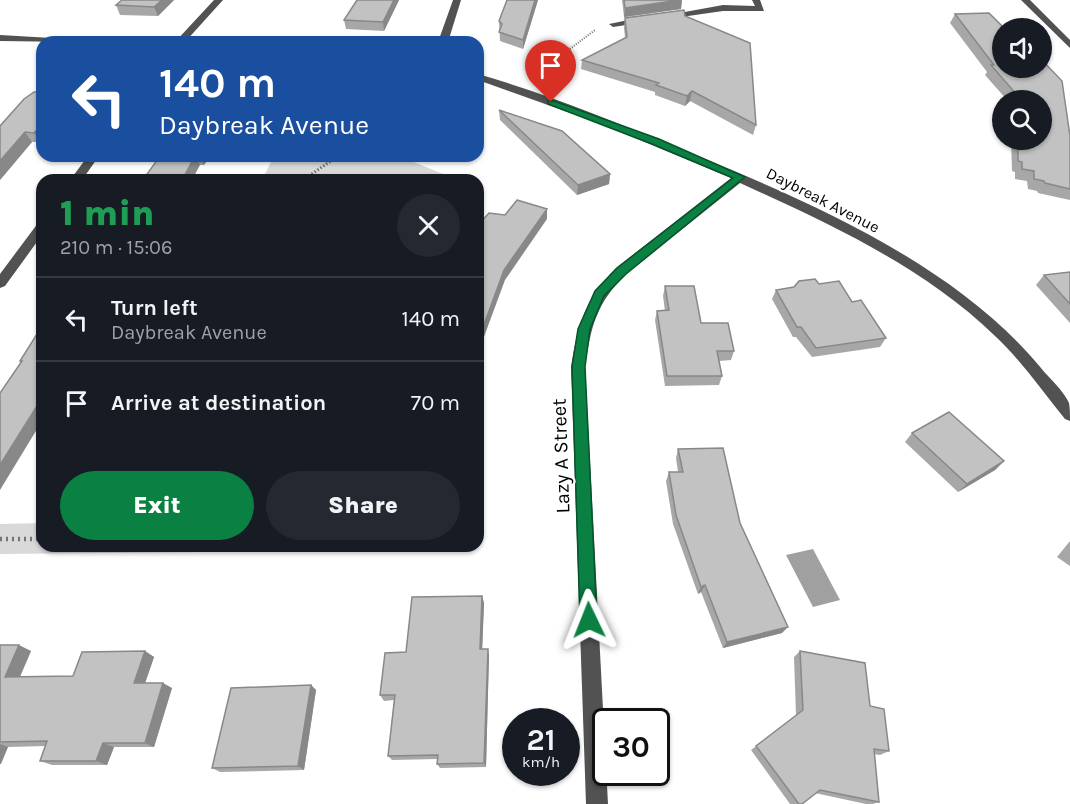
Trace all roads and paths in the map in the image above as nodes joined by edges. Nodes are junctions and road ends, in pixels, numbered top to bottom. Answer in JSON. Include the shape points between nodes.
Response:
{"nodes":[{"id":1,"x":219,"y":0,"type":"edge"},
{"id":2,"x":457,"y":0,"type":"edge"},
{"id":3,"x":756,"y":0,"type":"edge"},
{"id":4,"x":1025,"y":0,"type":"edge"},
{"id":5,"x":613,"y":24,"type":"joint"},
{"id":6,"x":186,"y":36,"type":"edge"},
{"id":7,"x":445,"y":36,"type":"edge"},
{"id":8,"x":0,"y":38,"type":"edge"},
{"id":9,"x":36,"y":40,"type":"edge"},
{"id":10,"x":1070,"y":45,"type":"edge"},
{"id":11,"x":484,"y":79,"type":"edge"},
{"id":12,"x":515,"y":90,"type":"junction"},
{"id":13,"x":329,"y":162,"type":"edge"},
{"id":14,"x":312,"y":174,"type":"edge"},
{"id":15,"x":740,"y":177,"type":"junction"},
{"id":16,"x":36,"y":234,"type":"edge"},
{"id":17,"x":0,"y":283,"type":"edge"},
{"id":18,"x":1070,"y":414,"type":"edge"},
{"id":19,"x":36,"y":538,"type":"edge"},
{"id":20,"x":0,"y":539,"type":"edge"},
{"id":21,"x":597,"y":804,"type":"edge"}],
"edges":[{"from":1,"to":6,"type":"street"},
{"from":2,"to":7,"type":"street"},
{"from":3,"to":5,"type":"street","via":[[761,9],[723,8]]},
{"from":4,"to":10,"type":"street"},
{"from":5,"to":12,"type":"path","via":[[598,28]]},
{"from":8,"to":9,"type":"street"},
{"from":11,"to":12,"type":"street","name":"Daybreak Avenue"},
{"from":12,"to":15,"type":"street","name":"Daybreak Avenue"},
{"from":13,"to":14,"type":"path"},
{"from":15,"to":18,"type":"street","name":"Daybreak Avenue","via":[[884,250],[956,295],[1017,349]]},
{"from":15,"to":21,"type":"street","name":"Lazy A Street","via":[[621,271],[599,294],[584,329],[578,367]]},
{"from":16,"to":17,"type":"street"},
{"from":19,"to":20,"type":"path"}]}
